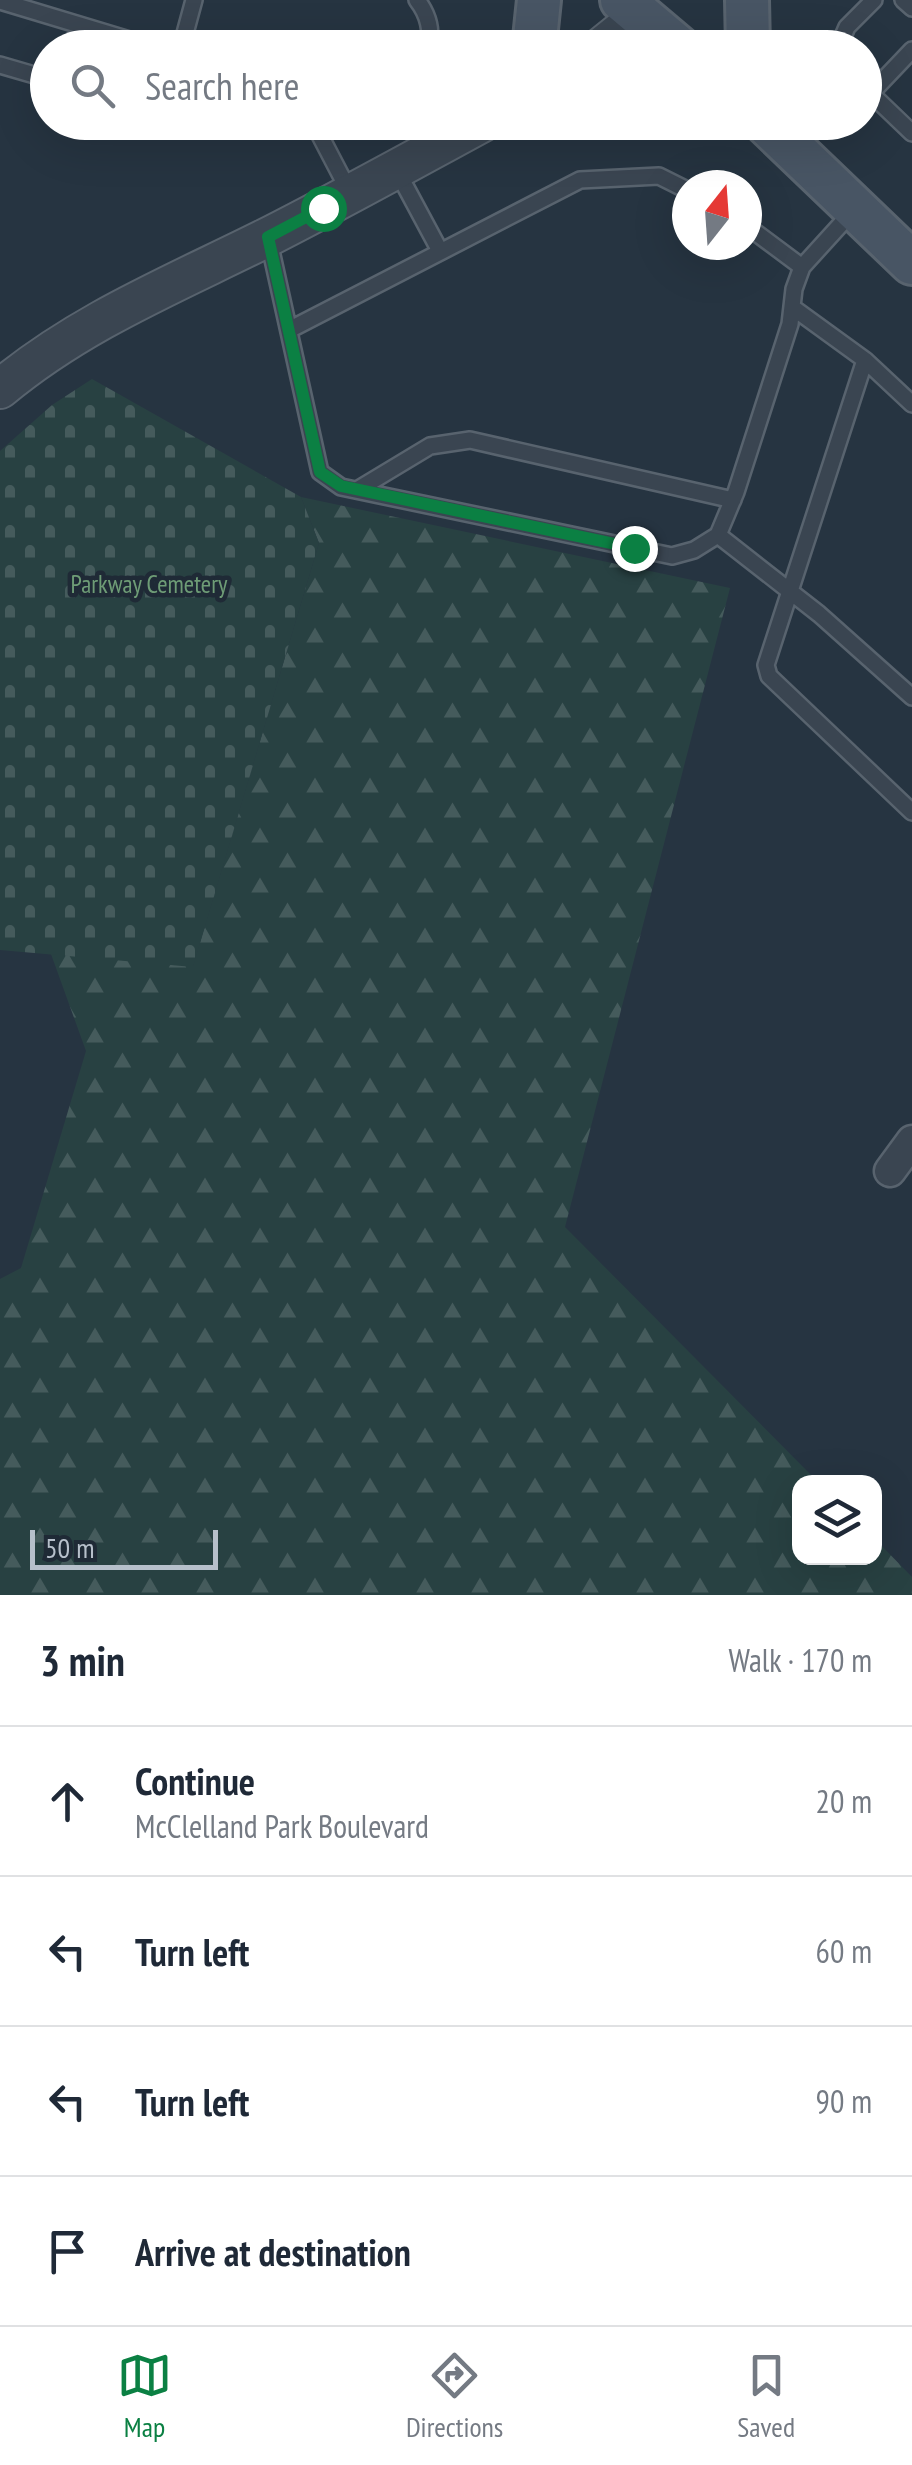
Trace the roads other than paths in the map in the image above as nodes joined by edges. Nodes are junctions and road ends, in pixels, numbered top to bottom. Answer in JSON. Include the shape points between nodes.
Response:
{"nodes":[{"id":1,"x":194,"y":0,"type":"edge"},
{"id":2,"x":417,"y":0,"type":"edge"},
{"id":3,"x":539,"y":0,"type":"edge"},
{"id":4,"x":746,"y":0,"type":"edge"},
{"id":5,"x":874,"y":0,"type":"edge"},
{"id":6,"x":903,"y":0,"type":"edge"},
{"id":7,"x":0,"y":1,"type":"edge"},
{"id":8,"x":641,"y":5,"type":"edge"},
{"id":9,"x":912,"y":8,"type":"edge"},
{"id":10,"x":78,"y":30,"type":"edge"},
{"id":11,"x":185,"y":30,"type":"edge"},
{"id":12,"x":428,"y":30,"type":"edge"},
{"id":13,"x":536,"y":30,"type":"edge"},
{"id":14,"x":617,"y":30,"type":"edge"},
{"id":15,"x":664,"y":30,"type":"edge"},
{"id":16,"x":747,"y":30,"type":"edge"},
{"id":17,"x":846,"y":30,"type":"edge"},
{"id":18,"x":912,"y":50,"type":"edge"},
{"id":19,"x":0,"y":65,"type":"edge"},
{"id":20,"x":30,"y":74,"type":"edge"},
{"id":21,"x":882,"y":77,"type":"edge"},
{"id":22,"x":882,"y":103,"type":"edge"},
{"id":23,"x":912,"y":132,"type":"edge"},
{"id":24,"x":322,"y":140,"type":"edge"},
{"id":25,"x":450,"y":140,"type":"edge"},
{"id":26,"x":784,"y":140,"type":"edge"},
{"id":27,"x":396,"y":169,"type":"junction"},
{"id":28,"x":672,"y":182,"type":"edge"},
{"id":29,"x":350,"y":194,"type":"junction"},
{"id":30,"x":855,"y":208,"type":"junction"},
{"id":31,"x":268,"y":237,"type":"junction"},
{"id":32,"x":762,"y":237,"type":"edge"},
{"id":33,"x":440,"y":251,"type":"junction"},
{"id":34,"x":912,"y":263,"type":"edge"},
{"id":35,"x":802,"y":267,"type":"junction"},
{"id":36,"x":792,"y":307,"type":"junction"},
{"id":37,"x":289,"y":330,"type":"junction"},
{"id":38,"x":865,"y":360,"type":"junction"},
{"id":39,"x":0,"y":390,"type":"edge"},
{"id":40,"x":912,"y":404,"type":"edge"},
{"id":41,"x":356,"y":490,"type":"junction"},
{"id":42,"x":733,"y":500,"type":"junction"},
{"id":43,"x":718,"y":535,"type":"junction"},
{"id":44,"x":790,"y":591,"type":"junction"},
{"id":45,"x":912,"y":697,"type":"edge"},
{"id":46,"x":912,"y":812,"type":"edge"},
{"id":47,"x":912,"y":1141,"type":"edge"},
{"id":48,"x":890,"y":1170,"type":"dead end"}],
"edges":[{"from":1,"to":11,"type":"lane"},
{"from":2,"to":12,"type":"lane"},
{"from":3,"to":13,"type":"main road"},
{"from":4,"to":16,"type":"main road"},
{"from":5,"to":17,"type":"lane"},
{"from":6,"to":9,"type":"lane"},
{"from":7,"to":10,"type":"lane"},
{"from":8,"to":14,"type":"street"},
{"from":8,"to":15,"type":"main road"},
{"from":18,"to":21,"type":"lane"},
{"from":19,"to":20,"type":"lane"},
{"from":22,"to":23,"type":"lane"},
{"from":24,"to":29,"type":"lane"},
{"from":25,"to":27,"type":"street"},
{"from":26,"to":30,"type":"main road"},
{"from":27,"to":29,"type":"street"},
{"from":27,"to":33,"type":"lane"},
{"from":28,"to":33,"type":"lane","via":[[659,176],[580,180]]},
{"from":29,"to":31,"type":"street"},
{"from":30,"to":34,"type":"main road"},
{"from":30,"to":35,"type":"lane"},
{"from":31,"to":37,"type":"lane"},
{"from":31,"to":39,"type":"street","via":[[127,304]]},
{"from":32,"to":35,"type":"lane"},
{"from":33,"to":37,"type":"lane"},
{"from":35,"to":36,"type":"lane"},
{"from":36,"to":38,"type":"lane"},
{"from":36,"to":42,"type":"lane"},
{"from":37,"to":41,"type":"lane","via":[[320,472]]},
{"from":38,"to":40,"type":"lane"},
{"from":38,"to":44,"type":"lane"},
{"from":41,"to":42,"type":"lane","via":[[430,446],[470,440]]},
{"from":41,"to":43,"type":"lane","via":[[672,556]]},
{"from":42,"to":43,"type":"lane"},
{"from":43,"to":44,"type":"lane"},
{"from":44,"to":45,"type":"lane"},
{"from":44,"to":46,"type":"lane","via":[[766,665],[769,676]]},
{"from":47,"to":48,"type":"street"}]}
